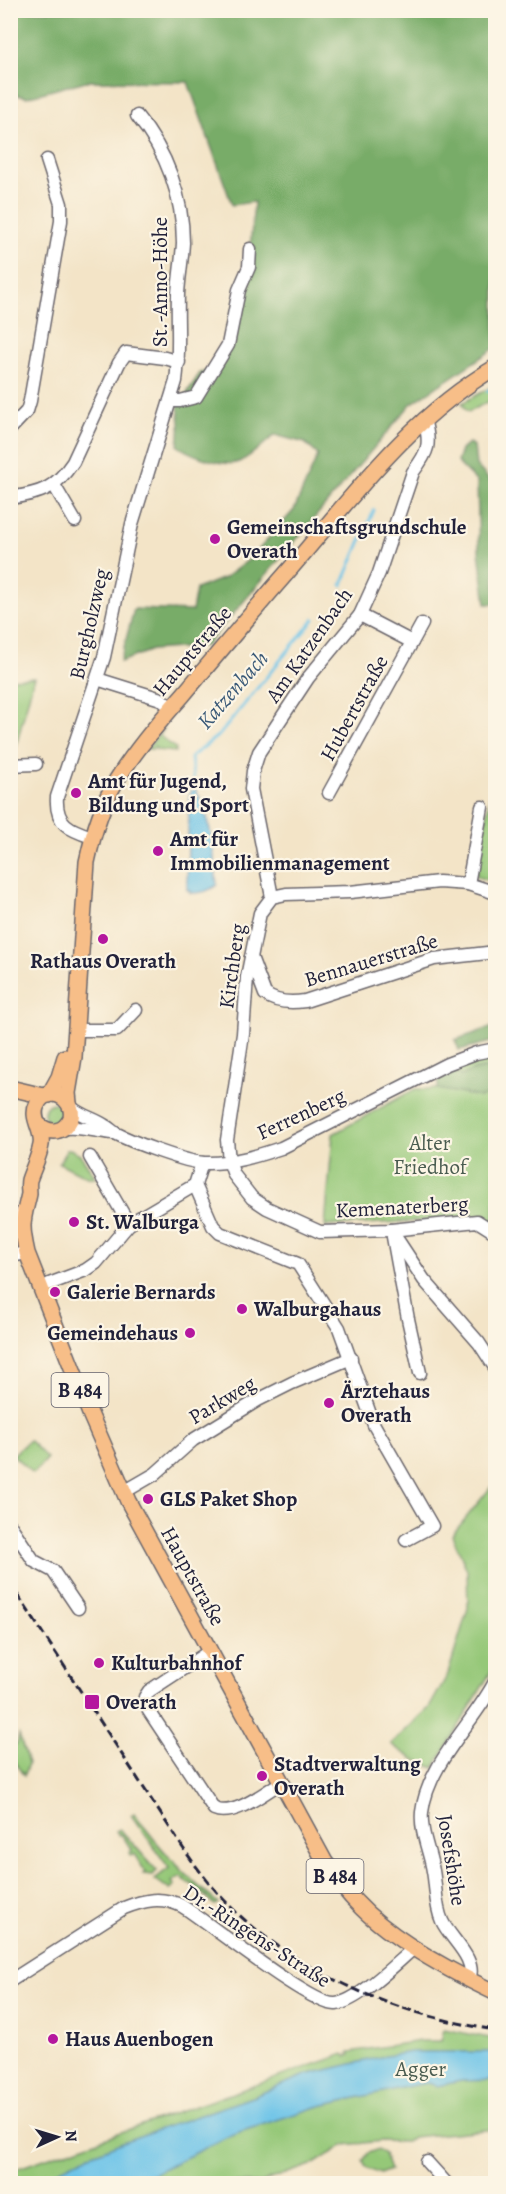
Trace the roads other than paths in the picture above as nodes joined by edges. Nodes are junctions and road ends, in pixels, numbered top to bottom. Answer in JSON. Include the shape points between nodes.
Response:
{"nodes":[{"id":1,"x":137,"y":116,"type":"dead end"},
{"id":2,"x":46,"y":160,"type":"dead end"},
{"id":3,"x":250,"y":249,"type":"dead end"},
{"id":4,"x":179,"y":362,"type":"junction"},
{"id":5,"x":495,"y":367,"type":"edge"},
{"id":6,"x":170,"y":401,"type":"junction"},
{"id":7,"x":424,"y":419,"type":"junction"},
{"id":8,"x":10,"y":429,"type":"edge"},
{"id":9,"x":54,"y":485,"type":"junction"},
{"id":10,"x":10,"y":498,"type":"edge"},
{"id":11,"x":75,"y":521,"type":"dead end"},
{"id":12,"x":360,"y":615,"type":"junction"},
{"id":13,"x":422,"y":624,"type":"dead end"},
{"id":14,"x":412,"y":642,"type":"junction"},
{"id":15,"x":97,"y":680,"type":"junction"},
{"id":16,"x":171,"y":708,"type":"junction"},
{"id":17,"x":36,"y":764,"type":"dead end"},
{"id":18,"x":10,"y":765,"type":"edge"},
{"id":19,"x":329,"y":793,"type":"dead end"},
{"id":20,"x":482,"y":807,"type":"dead end"},
{"id":21,"x":92,"y":837,"type":"junction"},
{"id":22,"x":468,"y":884,"type":"junction"},
{"id":23,"x":495,"y":893,"type":"edge"},
{"id":24,"x":272,"y":897,"type":"junction"},
{"id":25,"x":495,"y":952,"type":"edge"},
{"id":26,"x":251,"y":956,"type":"junction"},
{"id":27,"x":136,"y":1010,"type":"dead end"},
{"id":28,"x":74,"y":1036,"type":"junction"},
{"id":29,"x":495,"y":1049,"type":"edge"},
{"id":30,"x":10,"y":1088,"type":"edge"},
{"id":31,"x":46,"y":1095,"type":"junction"},
{"id":32,"x":10,"y":1099,"type":"edge"},
{"id":33,"x":70,"y":1105,"type":"junction"},
{"id":34,"x":36,"y":1118,"type":"junction"},
{"id":35,"x":63,"y":1129,"type":"junction"},
{"id":36,"x":115,"y":1133,"type":"junction"},
{"id":37,"x":90,"y":1157,"type":"dead end"},
{"id":38,"x":229,"y":1161,"type":"junction"},
{"id":39,"x":202,"y":1163,"type":"junction"},
{"id":40,"x":195,"y":1185,"type":"junction"},
{"id":41,"x":27,"y":1200,"type":"junction"},
{"id":42,"x":129,"y":1224,"type":"junction"},
{"id":43,"x":391,"y":1230,"type":"junction"},
{"id":44,"x":495,"y":1233,"type":"edge"},
{"id":45,"x":10,"y":1237,"type":"edge"},
{"id":46,"x":27,"y":1253,"type":"junction"},
{"id":47,"x":10,"y":1256,"type":"edge"},
{"id":48,"x":49,"y":1284,"type":"dead end"},
{"id":49,"x":351,"y":1358,"type":"junction"},
{"id":50,"x":495,"y":1369,"type":"edge"},
{"id":51,"x":420,"y":1373,"type":"dead end"},
{"id":52,"x":124,"y":1492,"type":"junction"},
{"id":53,"x":10,"y":1525,"type":"edge"},
{"id":54,"x":406,"y":1540,"type":"dead end"},
{"id":55,"x":78,"y":1608,"type":"dead end"},
{"id":56,"x":210,"y":1651,"type":"junction"},
{"id":57,"x":494,"y":1686,"type":"edge"},
{"id":58,"x":282,"y":1782,"type":"junction"},
{"id":59,"x":414,"y":1948,"type":"junction"},
{"id":60,"x":469,"y":1980,"type":"junction"},
{"id":61,"x":10,"y":1981,"type":"edge"},
{"id":62,"x":495,"y":1993,"type":"edge"},
{"id":63,"x":427,"y":2162,"type":"dead end"},
{"id":64,"x":447,"y":2184,"type":"edge"}],
"edges":[{"from":1,"to":4,"type":"street","name":"St.-Anno-Höhe","via":[[166,163],[179,205],[183,244],[178,293]]},
{"from":2,"to":8,"type":"street","via":[[61,204],[60,238],[30,401],[27,411]]},
{"from":3,"to":6,"type":"street","via":[[249,267],[239,290],[228,345],[196,397]]},
{"from":4,"to":6,"type":"street","name":"Burgholzweg"},
{"from":4,"to":9,"type":"street","name":"St.-Anno-Höhe","via":[[126,353],[73,462]]},
{"from":5,"to":7,"type":"main road","name":"Hauptstraße"},
{"from":6,"to":15,"type":"street","name":"Burgholzweg","via":[[132,524],[110,636]]},
{"from":7,"to":12,"type":"street","name":"Am Katzenbach","via":[[428,446],[413,472],[379,573]]},
{"from":7,"to":16,"type":"main road","name":"Hauptstraße","via":[[380,462]]},
{"from":9,"to":10,"type":"street"},
{"from":9,"to":11,"type":"street"},
{"from":12,"to":14,"type":"street","name":"Hubertstraße"},
{"from":12,"to":24,"type":"street","name":"Am Katzenbach","via":[[308,678],[259,752],[253,771],[251,789]]},
{"from":13,"to":14,"type":"street","name":"Hubertstraße"},
{"from":14,"to":19,"type":"street","name":"Hubertstraße"},
{"from":15,"to":16,"type":"street","via":[[161,699]]},
{"from":15,"to":21,"type":"street","name":"Burgholzweg","via":[[60,785],[57,805],[68,828]]},
{"from":16,"to":21,"type":"main road","name":"Hauptstraße","via":[[116,782]]},
{"from":17,"to":18,"type":"street"},
{"from":20,"to":22,"type":"street"},
{"from":21,"to":28,"type":"main road","name":"Hauptstraße","via":[[83,894]]},
{"from":22,"to":23,"type":"street"},
{"from":22,"to":24,"type":"street","via":[[439,882]]},
{"from":24,"to":26,"type":"street","name":"Kirchberg","via":[[260,913]]},
{"from":25,"to":26,"type":"street","name":"Bennauerstraße","via":[[434,959],[293,1003],[265,994]]},
{"from":26,"to":38,"type":"street","name":"Kirchberg","via":[[227,1140]]},
{"from":27,"to":28,"type":"street","via":[[117,1030]]},
{"from":28,"to":31,"type":"main road","name":"Hauptstraße","via":[[59,1077]]},
{"from":28,"to":33,"type":"main road","name":"Hauptstraße"},
{"from":29,"to":38,"type":"street","name":"Ferrenberg","via":[[447,1064],[268,1154]]},
{"from":30,"to":31,"type":"main road"},
{"from":31,"to":33,"type":"main road","via":[[64,1097]]},
{"from":31,"to":34,"type":"main road","via":[[39,1100]]},
{"from":32,"to":34,"type":"main road","via":[[22,1102]]},
{"from":33,"to":35,"type":"main road","number":"B 484","via":[[71,1118]]},
{"from":33,"to":36,"type":"street","name":"Ferrenberg"},
{"from":34,"to":35,"type":"main road","via":[[49,1131]]},
{"from":34,"to":41,"type":"main road","name":"Hauptstraße","number":"B 484","via":[[41,1143],[28,1183]]},
{"from":35,"to":36,"type":"street","name":"Ferrenberg","via":[[80,1126]]},
{"from":35,"to":41,"type":"main road","name":"Hauptstraße","number":"B 484"},
{"from":36,"to":39,"type":"street","name":"Ferrenberg"},
{"from":37,"to":42,"type":"street"},
{"from":38,"to":39,"type":"street","name":"Ferrenberg"},
{"from":38,"to":43,"type":"street","name":"Kemenaterberg","via":[[234,1175],[252,1198],[294,1221],[320,1232]]},
{"from":39,"to":40,"type":"street"},
{"from":40,"to":42,"type":"street"},
{"from":40,"to":49,"type":"street","via":[[220,1233],[298,1264],[339,1328]]},
{"from":41,"to":45,"type":"street"},
{"from":41,"to":46,"type":"main road","name":"Hauptstraße","number":"B 484","via":[[23,1225]]},
{"from":42,"to":48,"type":"street","via":[[96,1263]]},
{"from":43,"to":44,"type":"street","name":"Kemenaterberg","via":[[477,1221]]},
{"from":43,"to":50,"type":"street","via":[[424,1280],[479,1343]]},
{"from":43,"to":51,"type":"street"},
{"from":46,"to":47,"type":"street"},
{"from":46,"to":52,"type":"main road","name":"Hauptstraße","number":"B 484"},
{"from":49,"to":52,"type":"street","name":"Parkweg","via":[[258,1400],[194,1440],[155,1474]]},
{"from":49,"to":54,"type":"street","via":[[374,1425],[432,1526]]},
{"from":52,"to":56,"type":"main road","name":"Hauptstraße","number":"B 484"},
{"from":53,"to":55,"type":"street","via":[[34,1561],[53,1571]]},
{"from":56,"to":58,"type":"main road","name":"Hauptstraße","number":"B 484"},
{"from":56,"to":58,"type":"street","via":[[149,1691],[145,1697],[149,1710],[213,1809],[236,1809]]},
{"from":57,"to":60,"type":"street","name":"Josefshöhe","via":[[437,1770],[422,1812],[441,1920],[469,1961]]},
{"from":58,"to":59,"type":"main road","name":"Hauptstraße","number":"B 484","via":[[325,1862],[356,1902]]},
{"from":59,"to":60,"type":"main road","name":"Hauptstraße","number":"B 484"},
{"from":59,"to":61,"type":"street","name":"Dr.-Ringens-Straße","via":[[352,1998],[337,2004],[324,2003],[190,1911],[156,1899],[124,1908]]},
{"from":60,"to":62,"type":"main road","name":"Hauptstraße","number":"B 484"},
{"from":63,"to":64,"type":"street"}]}
